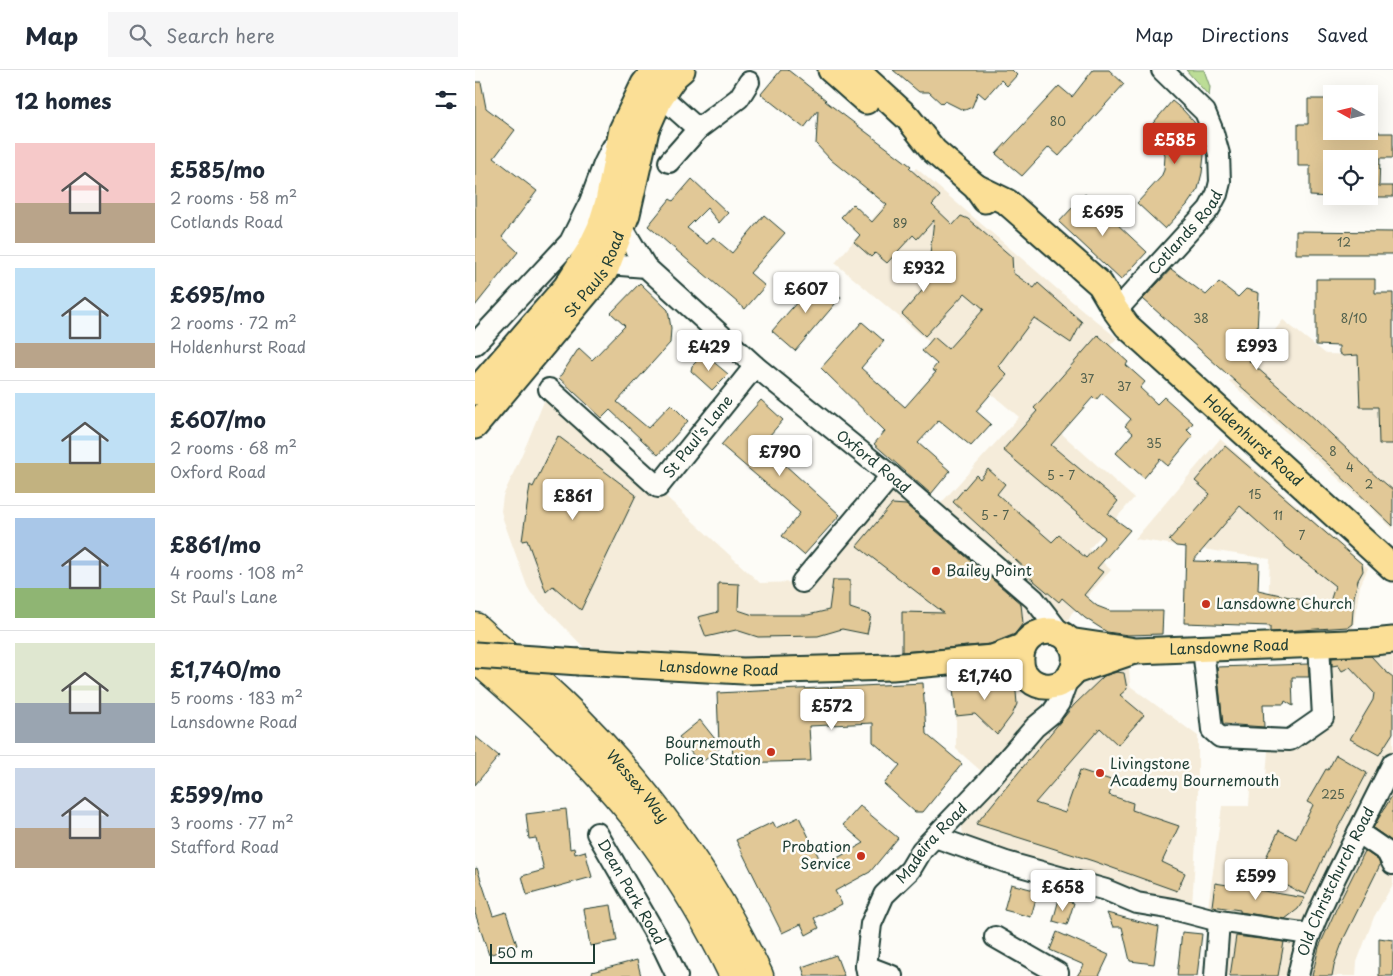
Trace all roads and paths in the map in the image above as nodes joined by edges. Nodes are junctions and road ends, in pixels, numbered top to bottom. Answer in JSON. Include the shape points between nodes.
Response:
{"nodes":[{"id":1,"x":655,"y":70,"type":"edge"},
{"id":2,"x":682,"y":70,"type":"edge"},
{"id":3,"x":831,"y":70,"type":"edge"},
{"id":4,"x":856,"y":70,"type":"edge"},
{"id":5,"x":1162,"y":70,"type":"edge"},
{"id":6,"x":749,"y":82,"type":"dead end"},
{"id":7,"x":661,"y":96,"type":"junction"},
{"id":8,"x":698,"y":129,"type":"junction"},
{"id":9,"x":622,"y":130,"type":"junction"},
{"id":10,"x":934,"y":151,"type":"junction"},
{"id":11,"x":669,"y":162,"type":"dead end"},
{"id":12,"x":622,"y":227,"type":"junction"},
{"id":13,"x":608,"y":264,"type":"junction"},
{"id":14,"x":646,"y":267,"type":"junction"},
{"id":15,"x":1115,"y":311,"type":"junction"},
{"id":16,"x":475,"y":344,"type":"edge"},
{"id":17,"x":755,"y":366,"type":"junction"},
{"id":18,"x":549,"y":389,"type":"dead end"},
{"id":19,"x":475,"y":392,"type":"edge"},
{"id":20,"x":475,"y":426,"type":"edge"},
{"id":21,"x":891,"y":476,"type":"junction"},
{"id":22,"x":1393,"y":568,"type":"edge"},
{"id":23,"x":802,"y":582,"type":"dead end"},
{"id":24,"x":1034,"y":599,"type":"junction"},
{"id":25,"x":1393,"y":626,"type":"edge"},
{"id":26,"x":475,"y":627,"type":"edge"},
{"id":27,"x":1065,"y":637,"type":"junction"},
{"id":28,"x":1393,"y":640,"type":"edge"},
{"id":29,"x":1025,"y":643,"type":"junction"},
{"id":30,"x":1321,"y":644,"type":"junction"},
{"id":31,"x":1203,"y":649,"type":"junction"},
{"id":32,"x":1136,"y":651,"type":"junction"},
{"id":33,"x":475,"y":657,"type":"edge"},
{"id":34,"x":993,"y":658,"type":"junction"},
{"id":35,"x":1026,"y":675,"type":"junction"},
{"id":36,"x":1070,"y":675,"type":"junction"},
{"id":37,"x":1035,"y":727,"type":"junction"},
{"id":38,"x":1393,"y":763,"type":"edge"},
{"id":39,"x":1357,"y":832,"type":"junction"},
{"id":40,"x":597,"y":833,"type":"dead end"},
{"id":41,"x":935,"y":836,"type":"junction"},
{"id":42,"x":1393,"y":864,"type":"edge"},
{"id":43,"x":1219,"y":921,"type":"junction"},
{"id":44,"x":1309,"y":934,"type":"junction"},
{"id":45,"x":995,"y":937,"type":"dead end"},
{"id":46,"x":867,"y":971,"type":"edge"},
{"id":47,"x":1044,"y":971,"type":"edge"},
{"id":48,"x":677,"y":976,"type":"edge"},
{"id":49,"x":734,"y":976,"type":"edge"},
{"id":50,"x":759,"y":976,"type":"edge"},
{"id":51,"x":892,"y":976,"type":"edge"},
{"id":52,"x":1215,"y":976,"type":"edge"},
{"id":53,"x":1298,"y":976,"type":"edge"}],
"edges":[{"from":1,"to":9,"type":"main road","name":"St Pauls Road","via":[[644,84]]},
{"from":2,"to":7,"type":"main road","name":"St Pauls Road"},
{"from":3,"to":10,"type":"main road","name":"Holdenhurst Road","via":[[899,132]]},
{"from":4,"to":10,"type":"main road","name":"Holdenhurst Road","via":[[908,118]]},
{"from":5,"to":15,"type":"street","name":"Cotlands Road","via":[[1205,112],[1219,154],[1220,182],[1209,209]]},
{"from":6,"to":8,"type":"street","via":[[739,98]]},
{"from":7,"to":8,"type":"street"},
{"from":7,"to":12,"type":"main road","name":"St Pauls Road","via":[[646,130]]},
{"from":8,"to":11,"type":"street"},
{"from":9,"to":16,"type":"street","via":[[570,242]]},
{"from":9,"to":19,"type":"main road","name":"St Pauls Road","via":[[608,202],[589,251],[566,287]]},
{"from":10,"to":15,"type":"main road","name":"Holdenhurst Road","via":[[976,187],[995,215],[1089,296]]},
{"from":12,"to":13,"type":"main road","name":"St Pauls Road"},
{"from":12,"to":14,"type":"street","name":"Oxford Road"},
{"from":13,"to":14,"type":"street"},
{"from":13,"to":20,"type":"main road","name":"St Pauls Road"},
{"from":14,"to":17,"type":"street","name":"Oxford Road"},
{"from":15,"to":22,"type":"main road","name":"Holdenhurst Road","via":[[1127,326]]},
{"from":17,"to":18,"type":"street","name":"St Paul's Lane","via":[[657,487]]},
{"from":17,"to":21,"type":"street","name":"Oxford Road"},
{"from":21,"to":23,"type":"street"},
{"from":21,"to":24,"type":"street","name":"Oxford Road"},
{"from":24,"to":27,"type":"street","name":"Oxford Road"},
{"from":24,"to":29,"type":"street","via":[[1037,620]]},
{"from":25,"to":30,"type":"main road","name":"Lansdowne Road"},
{"from":26,"to":50,"type":"highway","name":"Wessex Way","via":[[561,703],[624,768],[704,879]]},
{"from":27,"to":29,"type":"main road","via":[[1043,631]]},
{"from":27,"to":32,"type":"main road","name":"Lansdowne Road"},
{"from":27,"to":36,"type":"main road","via":[[1076,656]]},
{"from":28,"to":30,"type":"main road","name":"Lansdowne Road"},
{"from":29,"to":34,"type":"main road","name":"Lansdowne Road"},
{"from":29,"to":35,"type":"main road","via":[[1020,655]]},
{"from":30,"to":31,"type":"main road","name":"Lansdowne Road"},
{"from":30,"to":31,"type":"street","via":[[1323,717],[1290,740],[1220,737],[1212,730]]},
{"from":31,"to":32,"type":"main road","name":"Lansdowne Road"},
{"from":32,"to":36,"type":"main road","name":"Lansdowne Road"},
{"from":33,"to":34,"type":"main road","name":"Lansdowne Road","bridge":true,"via":[[743,671],[893,667]]},
{"from":33,"to":49,"type":"highway","name":"Wessex Way","via":[[562,739],[627,807],[691,896]]},
{"from":34,"to":35,"type":"main road"},
{"from":35,"to":36,"type":"main road","via":[[1036,684],[1053,686]]},
{"from":35,"to":37,"type":"street","name":"Madeira Road","via":[[1042,693],[1042,707]]},
{"from":36,"to":37,"type":"street","name":"Madeira Road","via":[[1059,703]]},
{"from":37,"to":41,"type":"street","name":"Madeira Road"},
{"from":38,"to":39,"type":"street","name":"Old Christchurch Road"},
{"from":39,"to":42,"type":"street","via":[[1387,852]]},
{"from":39,"to":44,"type":"street","name":"Old Christchurch Road"},
{"from":40,"to":48,"type":"street","name":"Dean Park Road"},
{"from":41,"to":43,"type":"street","via":[[1006,862],[1106,890],[1137,903]]},
{"from":41,"to":46,"type":"street","name":"Madeira Road","via":[[910,870],[883,895],[871,924]]},
{"from":43,"to":44,"type":"street"},
{"from":43,"to":52,"type":"street"},
{"from":44,"to":53,"type":"street","name":"Old Christchurch Road"},
{"from":45,"to":47,"type":"street"},
{"from":46,"to":51,"type":"street"}]}
